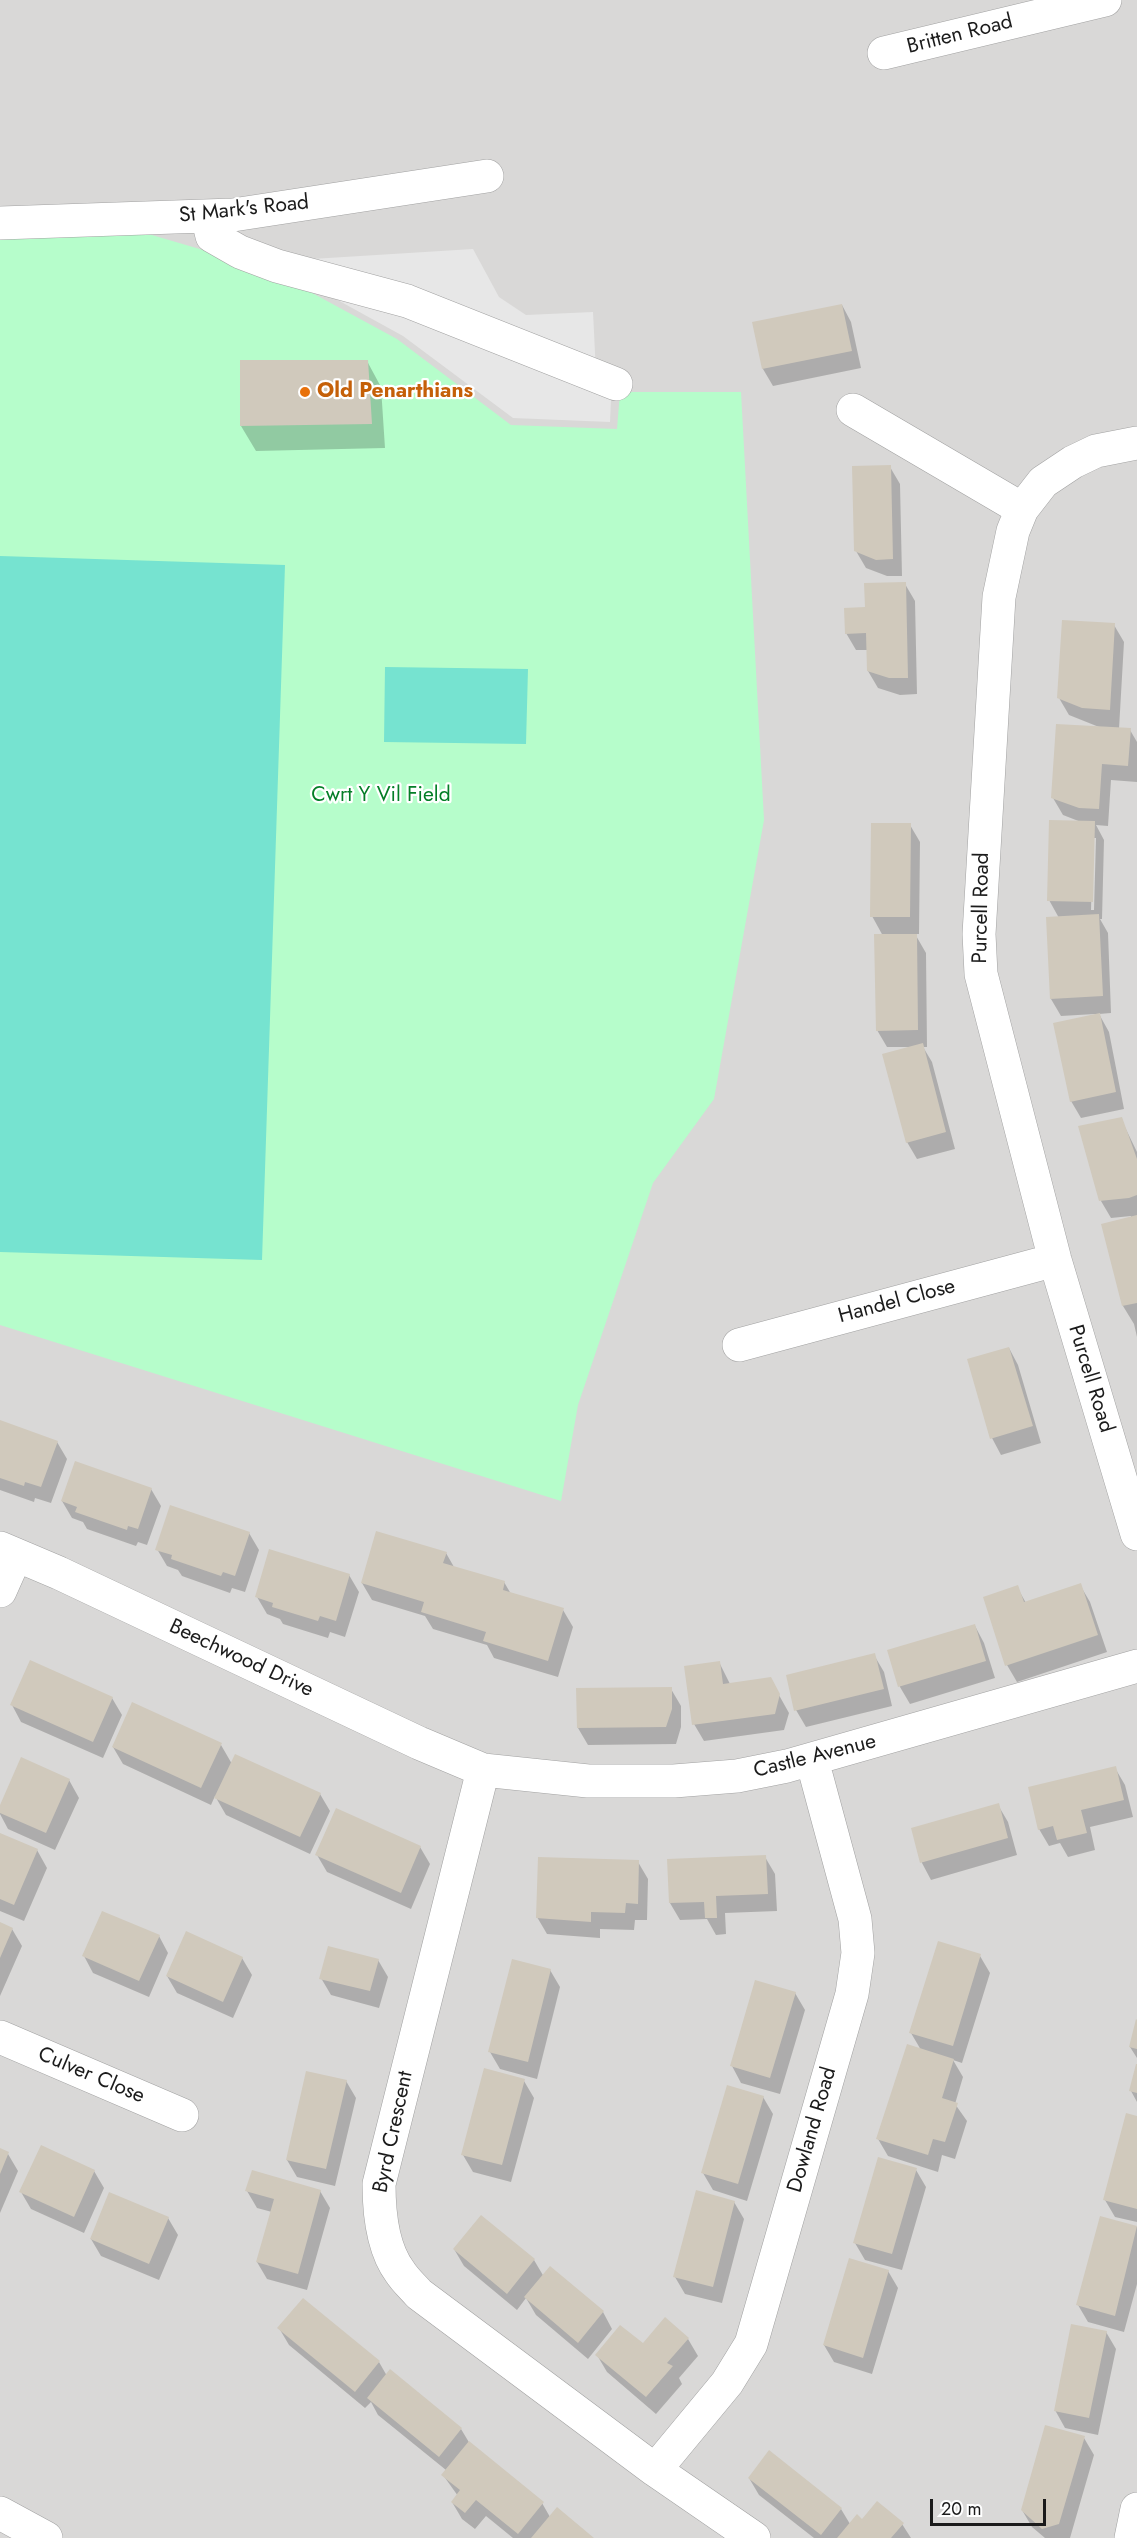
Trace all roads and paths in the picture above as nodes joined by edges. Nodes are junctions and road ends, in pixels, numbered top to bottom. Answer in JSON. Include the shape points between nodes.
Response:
{"nodes":[{"id":1,"x":1105,"y":0,"type":"edge"},
{"id":2,"x":884,"y":53,"type":"dead end"},
{"id":3,"x":487,"y":176,"type":"dead end"},
{"id":4,"x":207,"y":216,"type":"junction"},
{"id":5,"x":0,"y":223,"type":"edge"},
{"id":6,"x":616,"y":384,"type":"dead end"},
{"id":7,"x":853,"y":410,"type":"dead end"},
{"id":8,"x":1137,"y":443,"type":"edge"},
{"id":9,"x":1022,"y":509,"type":"junction"},
{"id":10,"x":1055,"y":1260,"type":"junction"},
{"id":11,"x":739,"y":1345,"type":"dead end"},
{"id":12,"x":1137,"y":1534,"type":"edge"},
{"id":13,"x":8,"y":1552,"type":"edge"},
{"id":14,"x":0,"y":1591,"type":"edge"},
{"id":15,"x":1137,"y":1666,"type":"edge"},
{"id":16,"x":812,"y":1760,"type":"junction"},
{"id":17,"x":483,"y":1770,"type":"junction"},
{"id":18,"x":0,"y":2037,"type":"edge"},
{"id":19,"x":182,"y":2115,"type":"dead end"},
{"id":20,"x":655,"y":2470,"type":"junction"},
{"id":21,"x":1137,"y":2509,"type":"edge"},
{"id":22,"x":0,"y":2513,"type":"edge"},
{"id":23,"x":46,"y":2538,"type":"edge"},
{"id":24,"x":754,"y":2538,"type":"edge"},
{"id":25,"x":1131,"y":2538,"type":"edge"}],
"edges":[{"from":1,"to":2,"type":"street","name":"Britten Road"},
{"from":3,"to":4,"type":"street","name":"St Mark's Road"},
{"from":4,"to":5,"type":"street","name":"St Mark's Road"},
{"from":4,"to":6,"type":"street","via":[[212,236],[240,252],[277,266],[407,301]]},
{"from":7,"to":9,"type":"street"},
{"from":8,"to":9,"type":"street","name":"Purcell Road","via":[[1096,452],[1074,462],[1043,482]]},
{"from":9,"to":10,"type":"street","name":"Purcell Road","via":[[1013,531],[999,597],[979,954]]},
{"from":10,"to":11,"type":"street","name":"Handel Close"},
{"from":10,"to":12,"type":"street","name":"Purcell Road"},
{"from":13,"to":14,"type":"street"},
{"from":13,"to":17,"type":"street","name":"Beechwood Drive"},
{"from":15,"to":16,"type":"street","name":"Castle Avenue"},
{"from":16,"to":17,"type":"street","name":"Castle Avenue","via":[[737,1776],[674,1781],[588,1781]]},
{"from":16,"to":20,"type":"street","name":"Dowland Road","via":[[855,1918],[858,1953],[852,1994],[751,2344],[727,2383]]},
{"from":17,"to":20,"type":"street","name":"Byrd Crescent","via":[[379,2184],[384,2233],[398,2271],[419,2294]]},
{"from":18,"to":19,"type":"street","name":"Culver Close"},
{"from":20,"to":24,"type":"street","name":"Byrd Crescent"},
{"from":21,"to":25,"type":"street"},
{"from":22,"to":23,"type":"street"}]}
